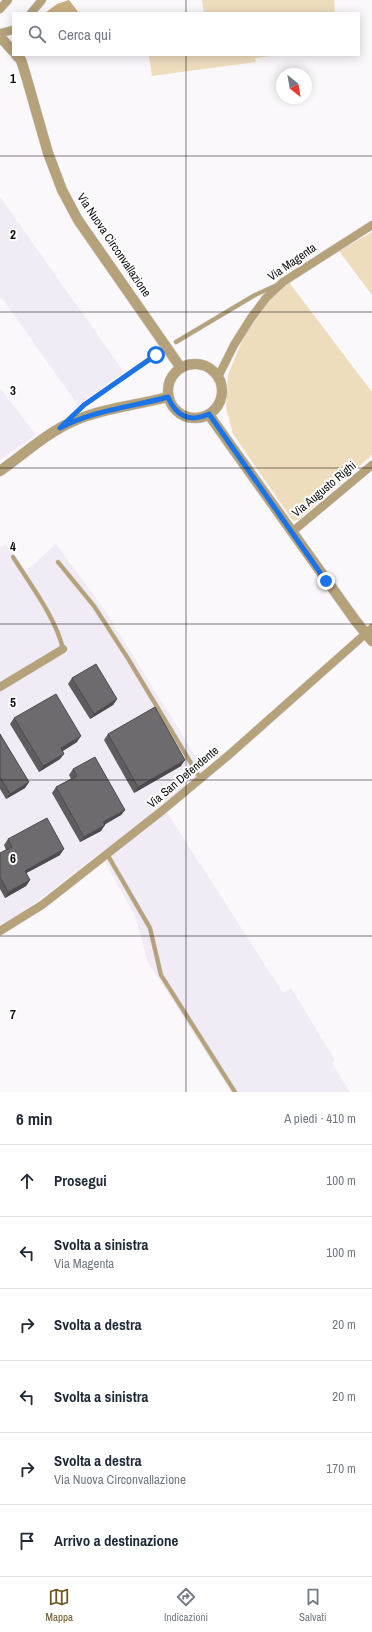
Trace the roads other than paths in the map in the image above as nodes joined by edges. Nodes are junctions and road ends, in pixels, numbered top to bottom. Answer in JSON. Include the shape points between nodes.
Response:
{"nodes":[{"id":1,"x":8,"y":0,"type":"edge"},
{"id":2,"x":42,"y":0,"type":"edge"},
{"id":3,"x":0,"y":9,"type":"edge"},
{"id":4,"x":32,"y":12,"type":"edge"},
{"id":5,"x":12,"y":30,"type":"edge"},
{"id":6,"x":0,"y":33,"type":"edge"},
{"id":7,"x":0,"y":37,"type":"edge"},
{"id":8,"x":12,"y":50,"type":"edge"},
{"id":9,"x":19,"y":57,"type":"edge"},
{"id":10,"x":372,"y":225,"type":"edge"},
{"id":11,"x":282,"y":282,"type":"junction"},
{"id":12,"x":176,"y":342,"type":"dead end"},
{"id":13,"x":156,"y":355,"type":"dead end"},
{"id":14,"x":181,"y":368,"type":"junction"},
{"id":15,"x":218,"y":377,"type":"junction"},
{"id":16,"x":168,"y":397,"type":"junction"},
{"id":17,"x":209,"y":414,"type":"junction"},
{"id":18,"x":60,"y":428,"type":"junction"},
{"id":19,"x":372,"y":465,"type":"edge"},
{"id":20,"x":0,"y":471,"type":"edge"},
{"id":21,"x":292,"y":532,"type":"junction"},
{"id":22,"x":13,"y":557,"type":"dead end"},
{"id":23,"x":58,"y":562,"type":"dead end"},
{"id":24,"x":370,"y":634,"type":"edge"},
{"id":25,"x":63,"y":649,"type":"joint"},
{"id":26,"x":0,"y":687,"type":"edge"},
{"id":27,"x":200,"y":778,"type":"junction"},
{"id":28,"x":107,"y":854,"type":"junction"},
{"id":29,"x":0,"y":931,"type":"edge"},
{"id":30,"x":236,"y":1092,"type":"edge"}],
"edges":[{"from":1,"to":3,"type":"street"},
{"from":2,"to":4,"type":"street"},
{"from":5,"to":6,"type":"street"},
{"from":7,"to":8,"type":"street"},
{"from":9,"to":14,"type":"street","name":"Via Nuova Circonvallazione","via":[[62,190],[78,220]]},
{"from":10,"to":11,"type":"street","name":"Via Magenta"},
{"from":11,"to":12,"type":"lane"},
{"from":11,"to":15,"type":"street","name":"Via Magenta","via":[[251,318]]},
{"from":13,"to":18,"type":"lane","via":[[84,405]]},
{"from":14,"to":15,"type":"street","via":[[197,364],[206,366]]},
{"from":14,"to":16,"type":"street","via":[[170,380]]},
{"from":15,"to":17,"type":"street","via":[[222,385],[222,394],[216,409]]},
{"from":16,"to":17,"type":"street","via":[[174,408],[184,416],[201,418]]},
{"from":16,"to":18,"type":"street","via":[[91,414]]},
{"from":17,"to":21,"type":"street"},
{"from":18,"to":20,"type":"street"},
{"from":19,"to":21,"type":"street","name":"Via Augusto Righi"},
{"from":21,"to":24,"type":"street"},
{"from":22,"to":25,"type":"lane","via":[[53,622]]},
{"from":23,"to":27,"type":"lane","via":[[94,606]]},
{"from":24,"to":27,"type":"street","name":"Via San Defendente"},
{"from":25,"to":26,"type":"street"},
{"from":27,"to":28,"type":"street","name":"Via San Defendente"},
{"from":28,"to":29,"type":"street","name":"Via San Defendente","via":[[42,905]]},
{"from":28,"to":30,"type":"lane","via":[[150,928],[161,975]]}]}
